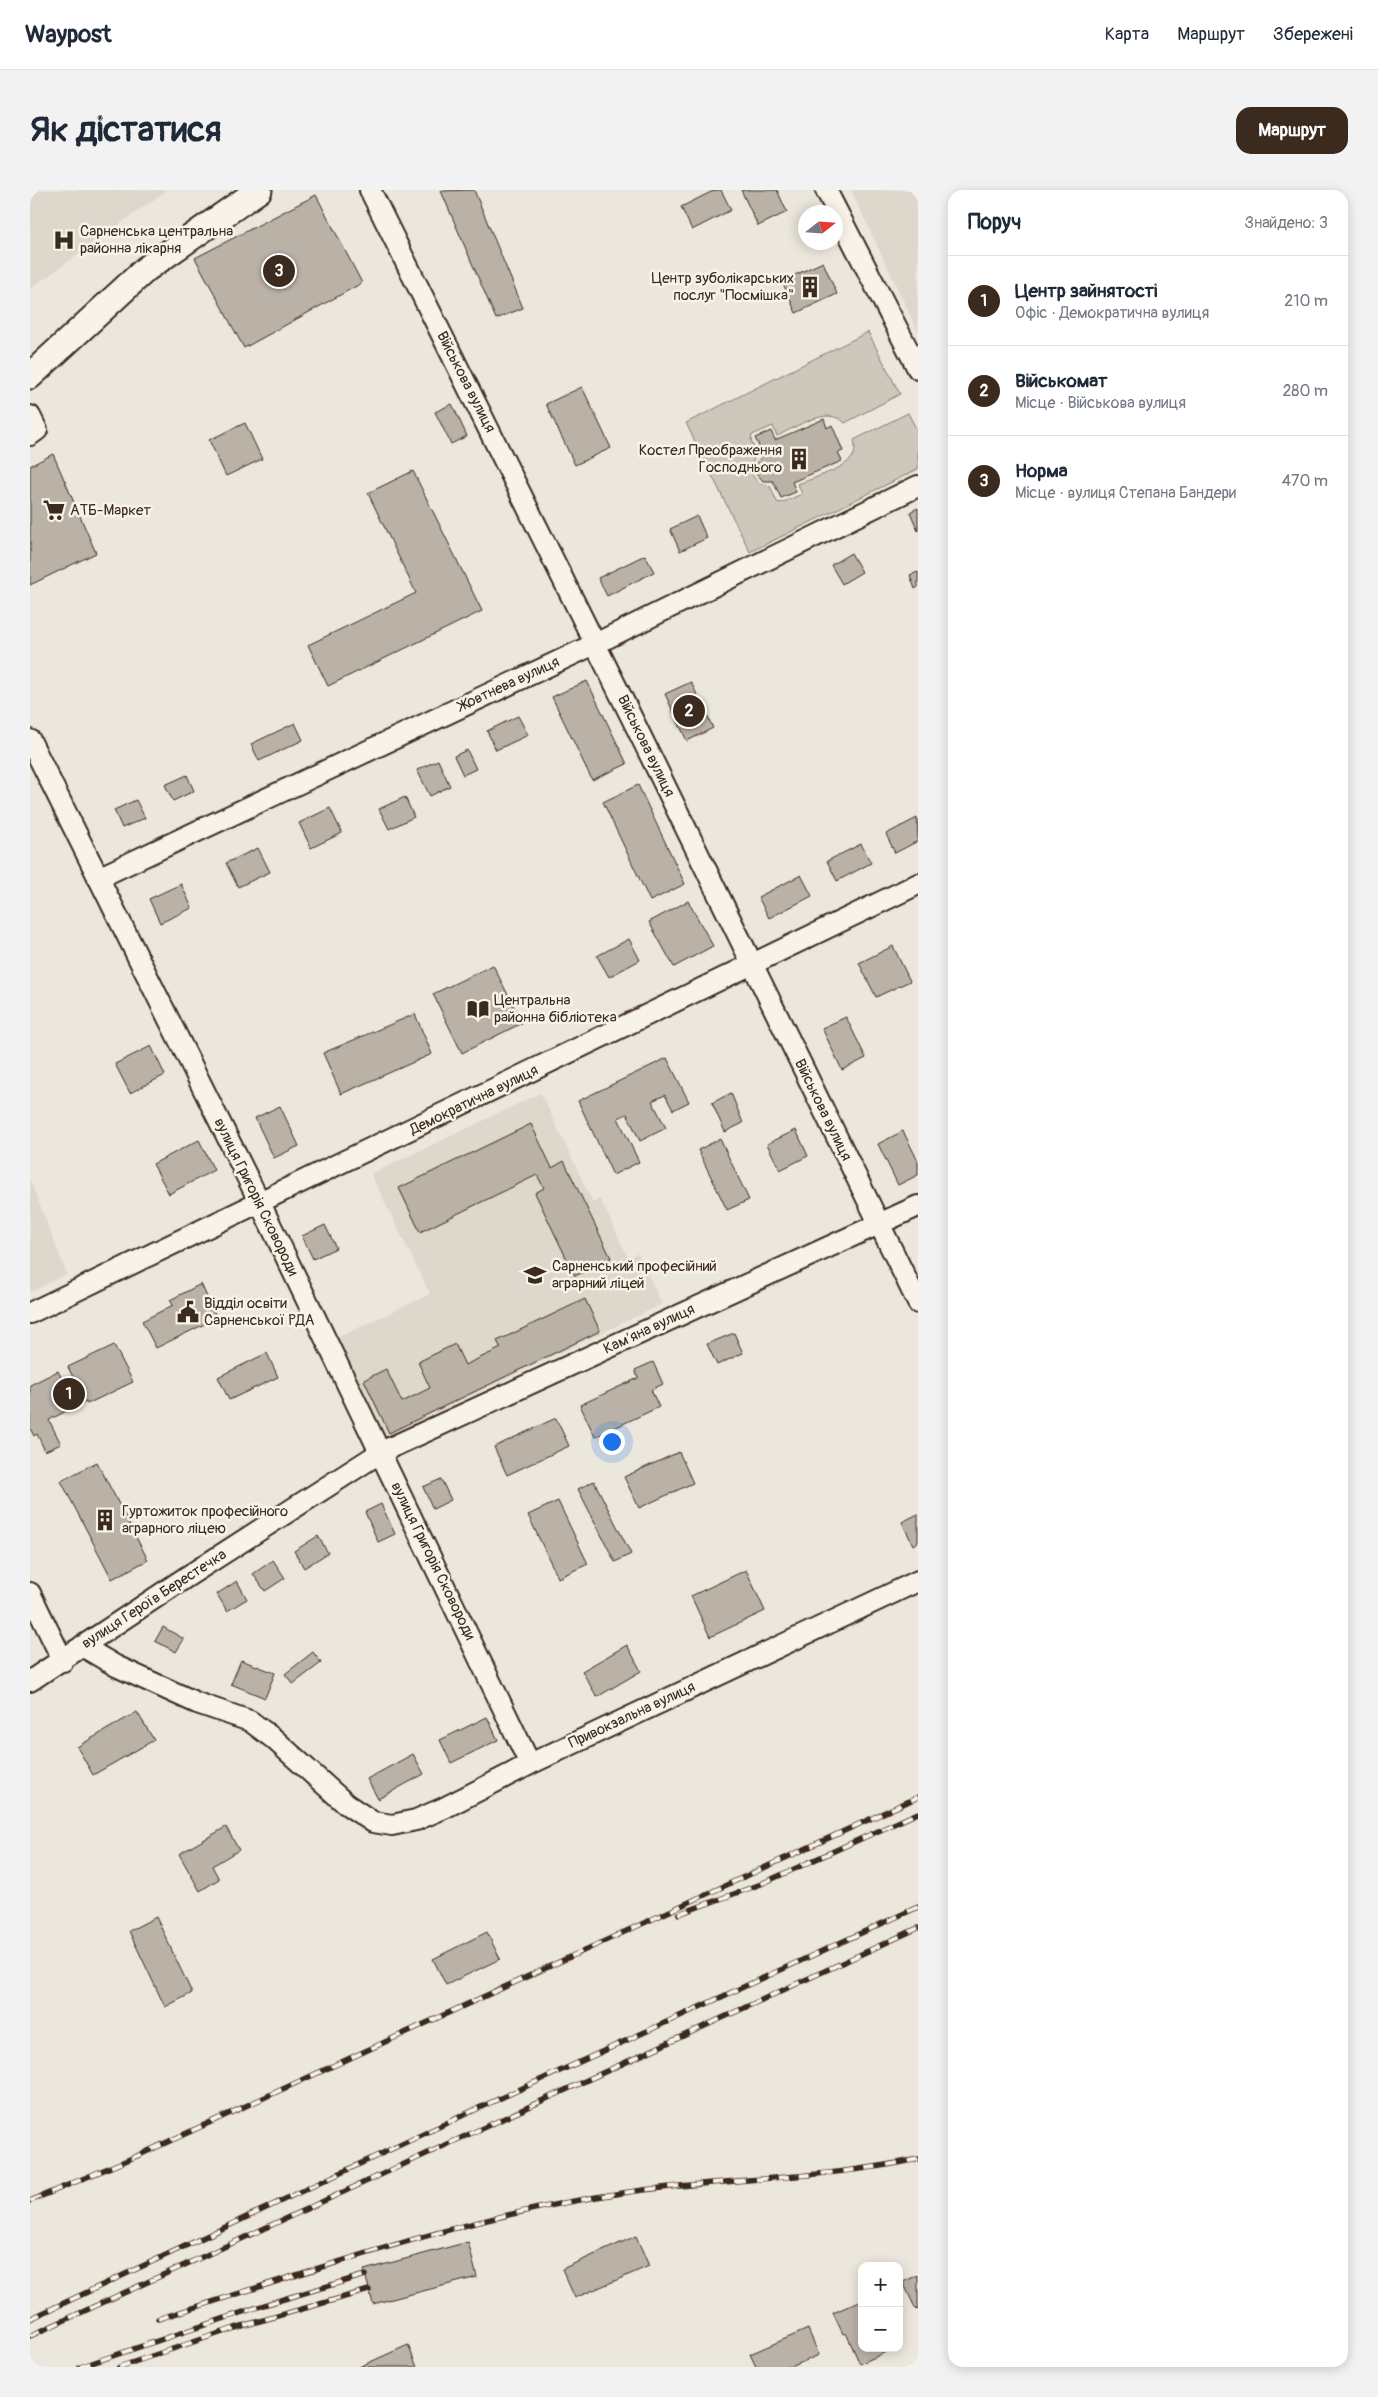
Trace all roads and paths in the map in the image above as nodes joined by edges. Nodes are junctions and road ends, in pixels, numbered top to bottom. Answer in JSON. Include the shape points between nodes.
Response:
{"nodes":[{"id":1,"x":258,"y":190,"type":"edge"},
{"id":2,"x":370,"y":190,"type":"edge"},
{"id":3,"x":826,"y":190,"type":"edge"},
{"id":4,"x":918,"y":369,"type":"edge"},
{"id":5,"x":30,"y":376,"type":"edge"},
{"id":6,"x":30,"y":416,"type":"edge"},
{"id":7,"x":30,"y":435,"type":"edge"},
{"id":8,"x":918,"y":486,"type":"edge"},
{"id":9,"x":597,"y":643,"type":"junction"},
{"id":10,"x":30,"y":740,"type":"edge"},
{"id":11,"x":98,"y":878,"type":"junction"},
{"id":12,"x":918,"y":884,"type":"edge"},
{"id":13,"x":752,"y":966,"type":"junction"},
{"id":14,"x":260,"y":1203,"type":"junction"},
{"id":15,"x":918,"y":1206,"type":"edge"},
{"id":16,"x":880,"y":1224,"type":"junction"},
{"id":17,"x":918,"y":1303,"type":"edge"},
{"id":18,"x":30,"y":1314,"type":"edge"},
{"id":19,"x":381,"y":1452,"type":"junction"},
{"id":20,"x":918,"y":1581,"type":"edge"},
{"id":21,"x":30,"y":1593,"type":"edge"},
{"id":22,"x":82,"y":1646,"type":"junction"},
{"id":23,"x":63,"y":1661,"type":"junction"},
{"id":24,"x":30,"y":1681,"type":"edge"},
{"id":25,"x":530,"y":1764,"type":"junction"}],
"edges":[{"from":1,"to":5,"type":"main road","via":[[146,269]]},
{"from":2,"to":9,"type":"street","name":"Військова вулиця"},
{"from":3,"to":4,"type":"street"},
{"from":6,"to":7,"type":"street","via":[[37,430]]},
{"from":8,"to":9,"type":"street","name":"Жовтнева вулиця"},
{"from":9,"to":11,"type":"street","name":"Жовтнева вулиця"},
{"from":9,"to":13,"type":"street","name":"Військова вулиця"},
{"from":10,"to":11,"type":"street","name":"вулиця Григорія Сковороди"},
{"from":11,"to":14,"type":"street","name":"вулиця Григорія Сковороди"},
{"from":12,"to":13,"type":"street","name":"Демократична вулиця"},
{"from":13,"to":14,"type":"street","name":"Демократична вулиця"},
{"from":13,"to":16,"type":"street","name":"Військова вулиця"},
{"from":14,"to":18,"type":"street","name":"Демократична вулиця"},
{"from":14,"to":19,"type":"street","name":"вулиця Григорія Сковороди"},
{"from":15,"to":16,"type":"street","name":"Камʼяна вулиця"},
{"from":16,"to":17,"type":"street","name":"Військова вулиця"},
{"from":16,"to":19,"type":"street","name":"Камʼяна вулиця"},
{"from":19,"to":22,"type":"street","name":"вулиця Героїв Берестечка"},
{"from":19,"to":25,"type":"street","name":"вулиця Григорія Сковороди"},
{"from":20,"to":25,"type":"street","name":"Привокзальна вулиця"},
{"from":21,"to":23,"type":"street"},
{"from":22,"to":23,"type":"street","name":"вулиця Героїв Берестечка"},
{"from":22,"to":25,"type":"street","name":"Привокзальна вулиця","via":[[116,1666],[197,1703],[250,1720],[346,1804],[373,1822],[392,1825],[416,1820]]},
{"from":23,"to":24,"type":"street","name":"вулиця Героїв Берестечка"}]}
